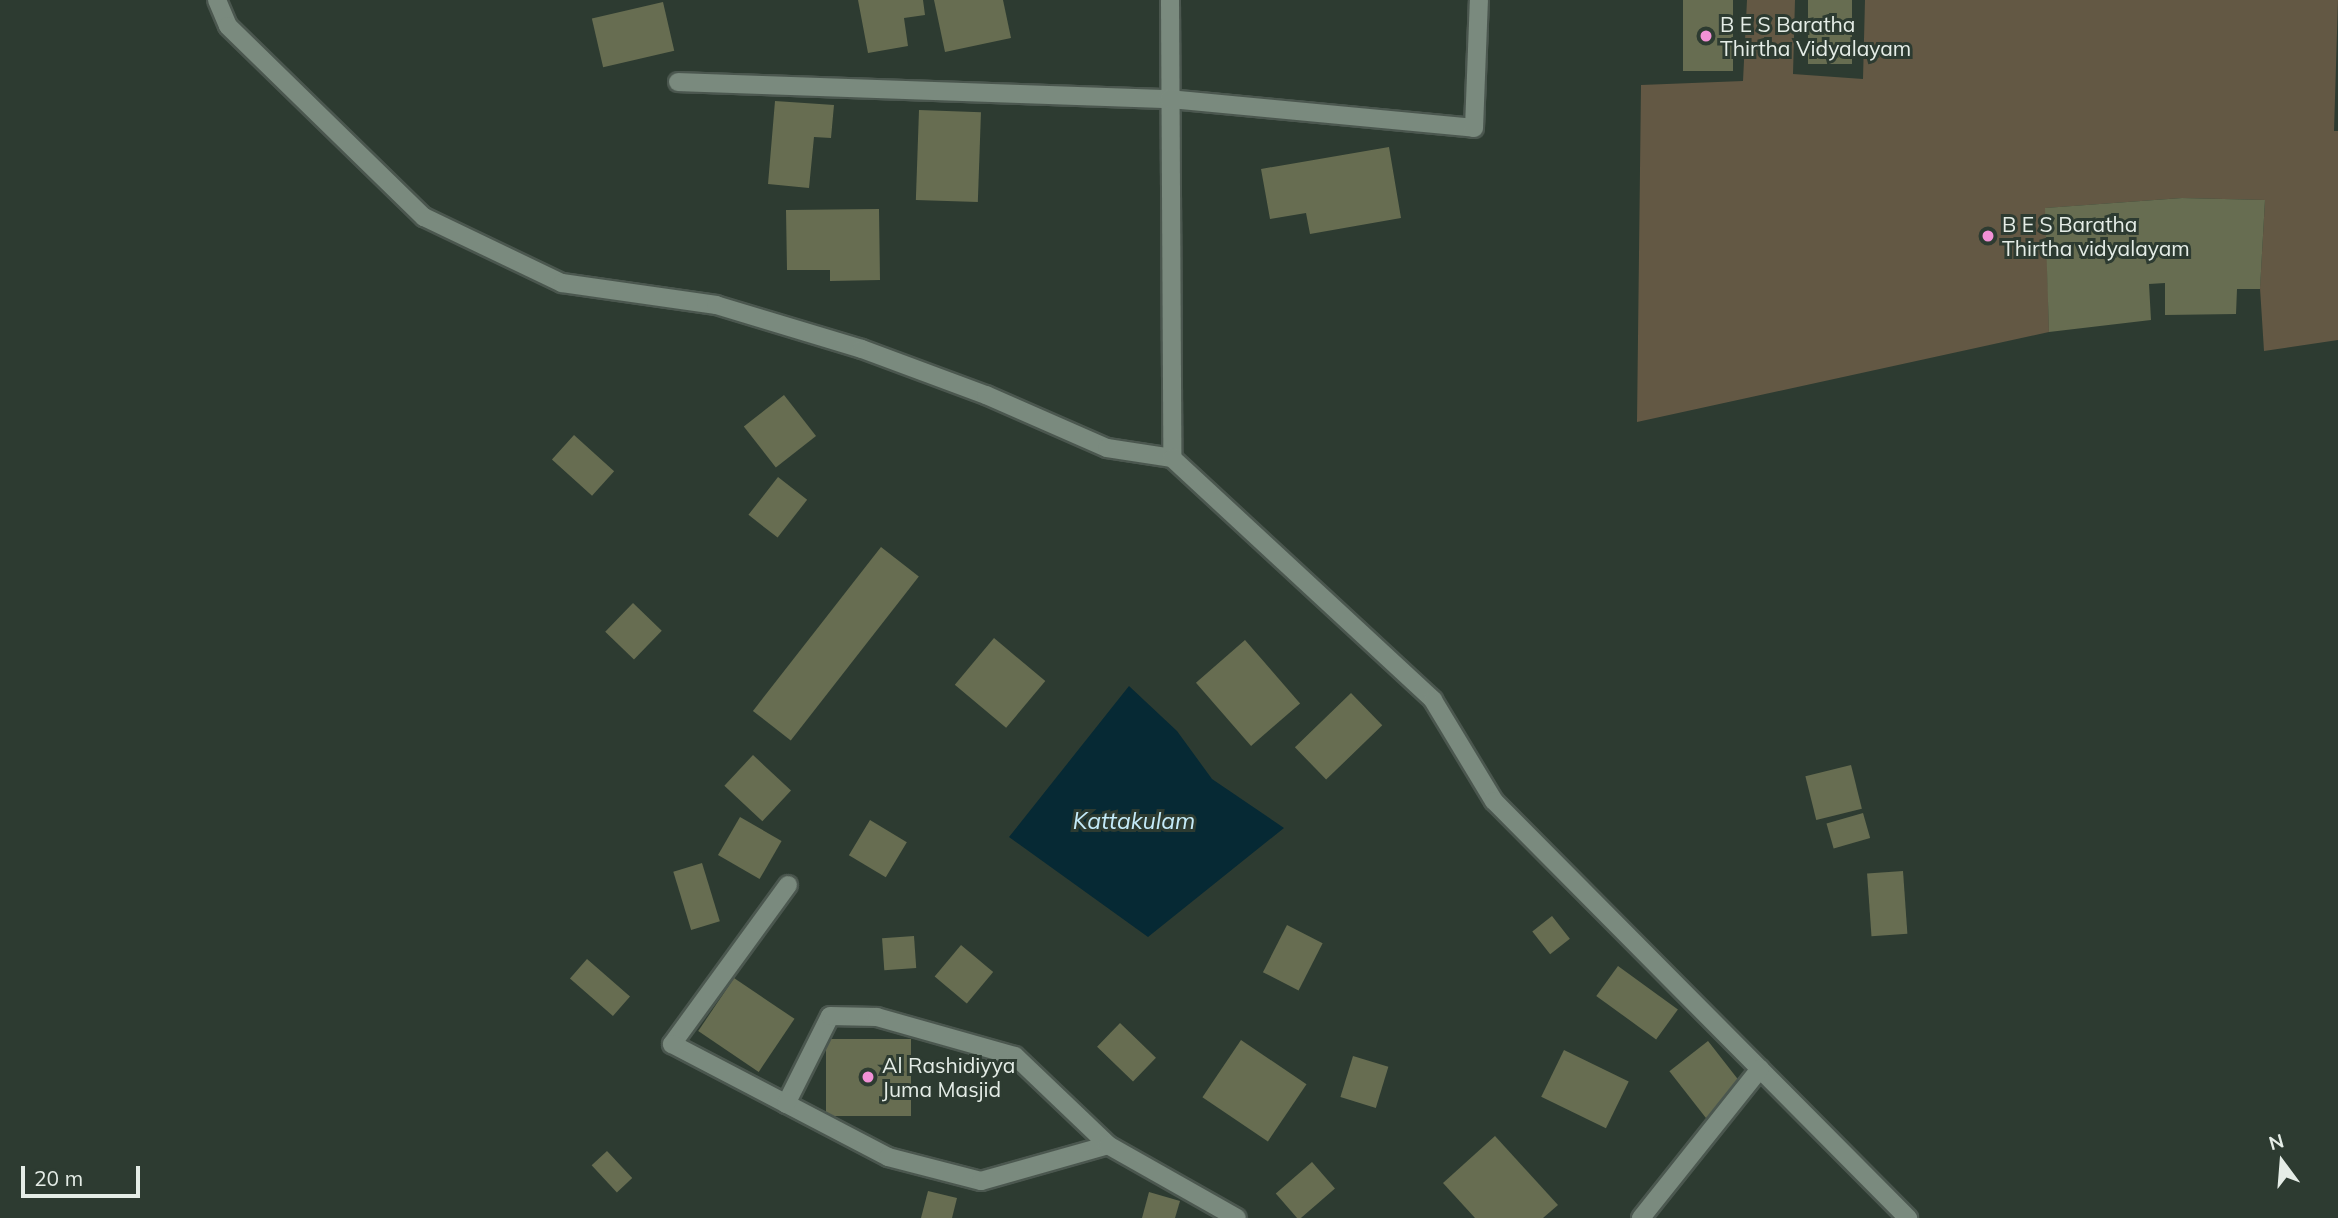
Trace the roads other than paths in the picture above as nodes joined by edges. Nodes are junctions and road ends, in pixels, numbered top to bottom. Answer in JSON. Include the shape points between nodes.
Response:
{"nodes":[{"id":1,"x":218,"y":0,"type":"edge"},
{"id":2,"x":1170,"y":0,"type":"edge"},
{"id":3,"x":1479,"y":0,"type":"edge"},
{"id":4,"x":678,"y":82,"type":"dead end"},
{"id":5,"x":1169,"y":99,"type":"junction"},
{"id":6,"x":1172,"y":458,"type":"junction"},
{"id":7,"x":788,"y":885,"type":"dead end"},
{"id":8,"x":1760,"y":1069,"type":"junction"},
{"id":9,"x":786,"y":1104,"type":"junction"},
{"id":10,"x":1108,"y":1145,"type":"junction"},
{"id":11,"x":1237,"y":1218,"type":"edge"},
{"id":12,"x":1641,"y":1218,"type":"edge"},
{"id":13,"x":1908,"y":1218,"type":"edge"}],
"edges":[{"from":1,"to":6,"type":"street","via":[[228,26],[424,217],[562,283],[716,305],[962,386],[1107,448]]},
{"from":2,"to":5,"type":"street"},
{"from":3,"to":5,"type":"street","via":[[1474,128]]},
{"from":4,"to":5,"type":"street"},
{"from":5,"to":6,"type":"street"},
{"from":6,"to":8,"type":"street","via":[[1433,700],[1494,801]]},
{"from":7,"to":9,"type":"street","via":[[672,1044]]},
{"from":8,"to":12,"type":"street"},
{"from":8,"to":13,"type":"street"},
{"from":9,"to":10,"type":"street","via":[[888,1157],[981,1181]]},
{"from":9,"to":10,"type":"street","via":[[830,1016],[877,1017],[1015,1056]]},
{"from":10,"to":11,"type":"street"}]}
